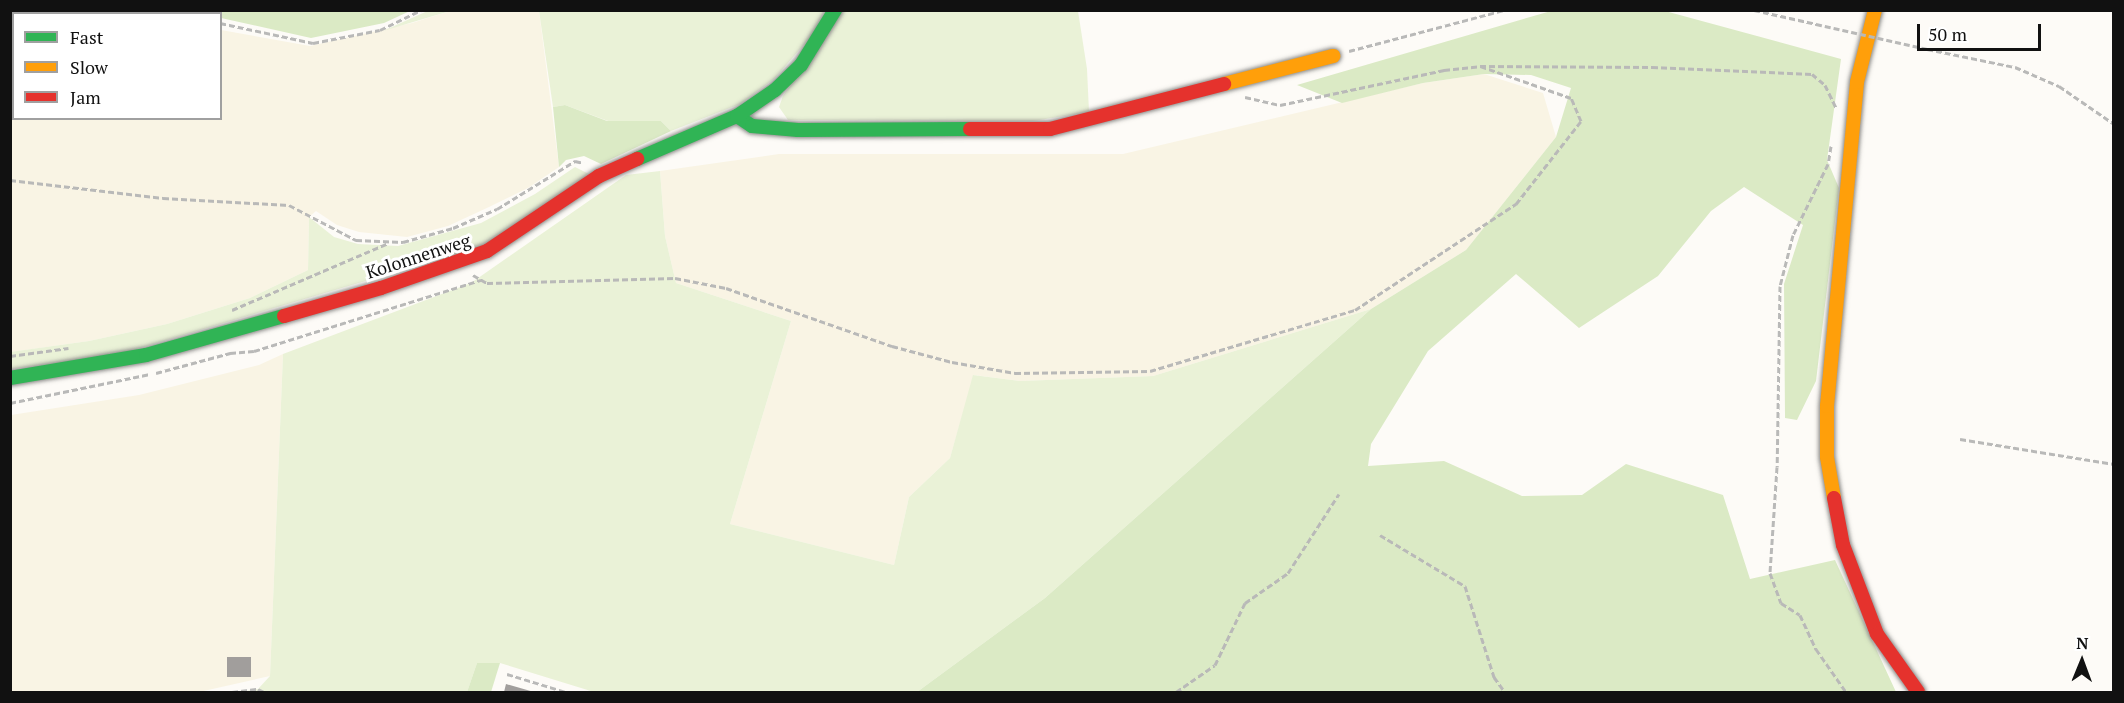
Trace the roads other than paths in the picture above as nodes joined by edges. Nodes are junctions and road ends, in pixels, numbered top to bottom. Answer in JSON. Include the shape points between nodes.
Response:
{"nodes":[{"id":1,"x":835,"y":10,"type":"edge"},
{"id":2,"x":1875,"y":10,"type":"edge"},
{"id":3,"x":1334,"y":56,"type":"road end"},
{"id":4,"x":737,"y":116,"type":"junction"},
{"id":5,"x":10,"y":378,"type":"edge"},
{"id":6,"x":1918,"y":693,"type":"edge"}],
"edges":[{"from":1,"to":4,"type":"street","name":"Kolonnenweg","via":[[801,65],[775,90]]},
{"from":2,"to":6,"type":"street","via":[[1857,81],[1827,406],[1827,457],[1843,545],[1854,576],[1877,634]]},
{"from":3,"to":4,"type":"street","via":[[1214,90],[1050,129],[798,130],[752,126]]},
{"from":4,"to":5,"type":"street","name":"Kolonnenweg","via":[[598,176],[509,238],[458,264],[146,355]]}]}
